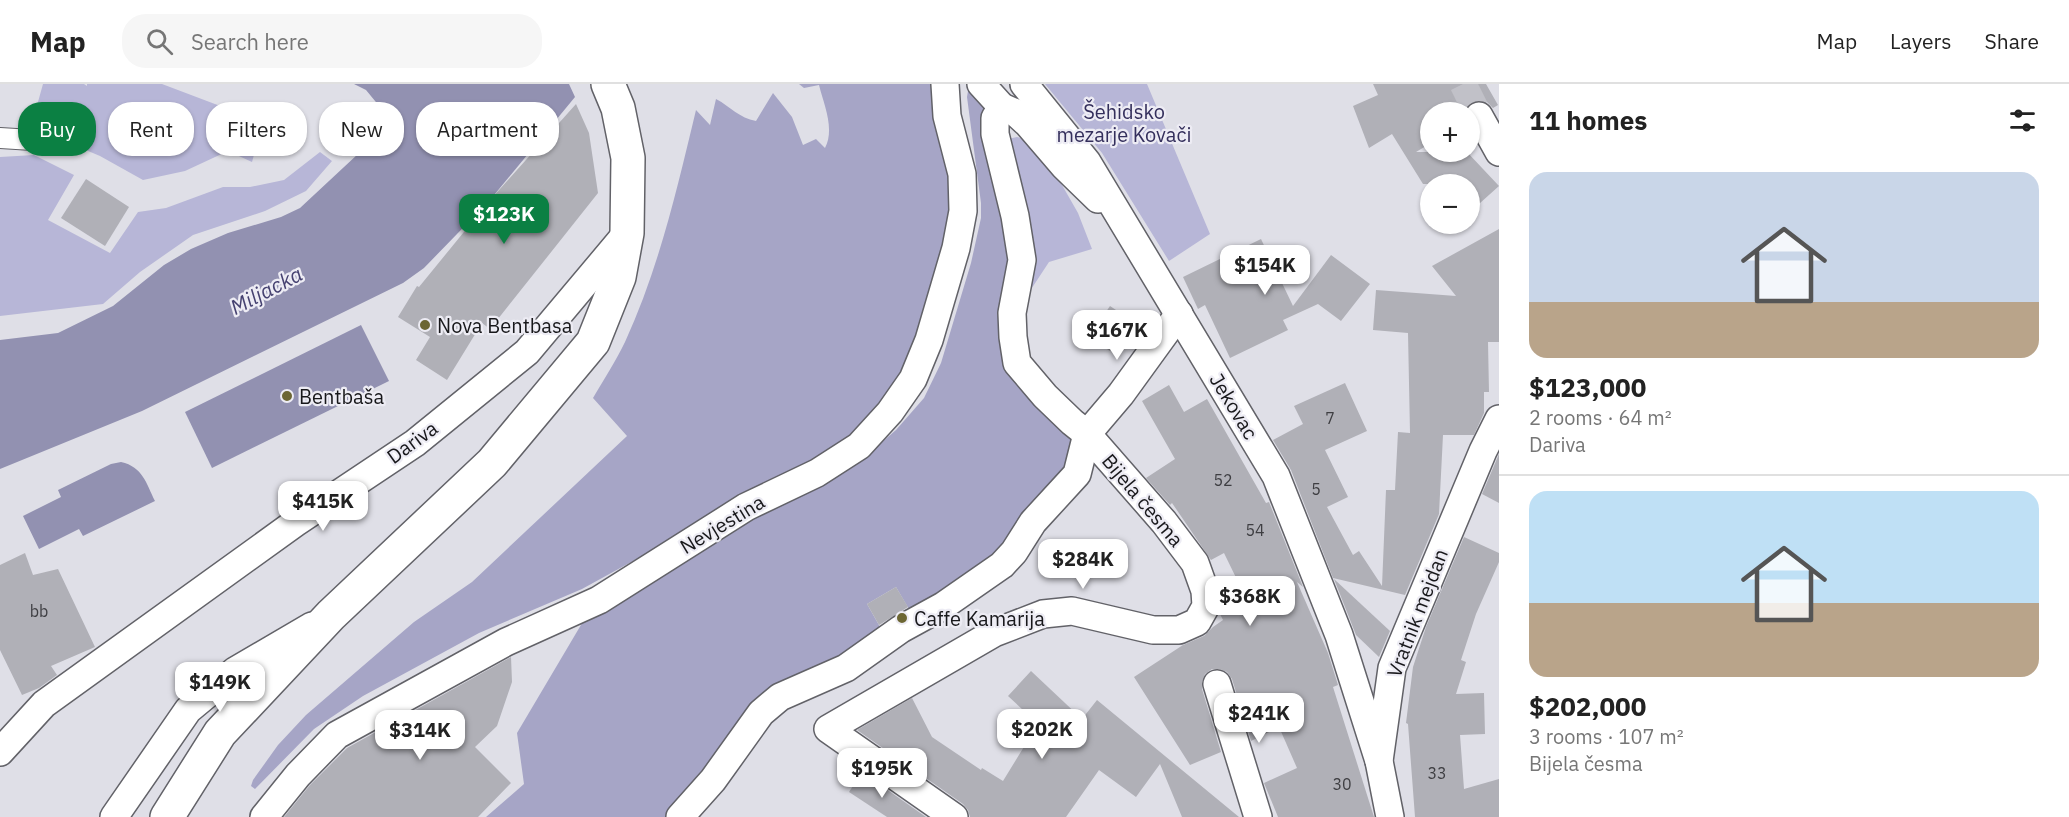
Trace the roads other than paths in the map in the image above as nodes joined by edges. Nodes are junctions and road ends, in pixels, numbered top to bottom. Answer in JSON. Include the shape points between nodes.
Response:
{"nodes":[{"id":1,"x":608,"y":84,"type":"edge"},
{"id":2,"x":945,"y":84,"type":"edge"},
{"id":3,"x":981,"y":84,"type":"edge"},
{"id":4,"x":1024,"y":84,"type":"edge"},
{"id":5,"x":1002,"y":107,"type":"junction"},
{"id":6,"x":1480,"y":118,"type":"tunnel mouth"},
{"id":7,"x":0,"y":138,"type":"edge"},
{"id":8,"x":18,"y":139,"type":"edge"},
{"id":9,"x":1499,"y":152,"type":"edge"},
{"id":10,"x":1122,"y":223,"type":"junction"},
{"id":11,"x":627,"y":233,"type":"junction"},
{"id":12,"x":1179,"y":314,"type":"junction"},
{"id":13,"x":1499,"y":419,"type":"edge"},
{"id":14,"x":1088,"y":434,"type":"junction"},
{"id":15,"x":331,"y":615,"type":"junction"},
{"id":16,"x":1217,"y":684,"type":"dead end"},
{"id":17,"x":0,"y":752,"type":"edge"},
{"id":18,"x":1379,"y":761,"type":"junction"},
{"id":19,"x":114,"y":817,"type":"edge"},
{"id":20,"x":167,"y":817,"type":"edge"},
{"id":21,"x":264,"y":817,"type":"edge"},
{"id":22,"x":680,"y":817,"type":"edge"},
{"id":23,"x":954,"y":817,"type":"edge"},
{"id":24,"x":1258,"y":817,"type":"edge"},
{"id":25,"x":1390,"y":817,"type":"edge"}],
"edges":[{"from":1,"to":11,"type":"main road","via":[[618,108],[628,158]]},
{"from":2,"to":21,"type":"street","name":"Nevjestina","via":[[947,116],[962,174],[963,211],[956,248],[913,379],[859,446],[817,473],[746,507],[599,600],[506,642],[337,735]]},
{"from":3,"to":5,"type":"street"},
{"from":4,"to":10,"type":"street","name":"Jekovac","via":[[1087,162]]},
{"from":5,"to":10,"type":"street","via":[[1016,112]]},
{"from":5,"to":14,"type":"street","name":"Bijela česma","via":[[995,118],[995,134],[1022,260],[1012,313],[1017,363],[1045,396]]},
{"from":6,"to":9,"type":"street"},
{"from":7,"to":8,"type":"street"},
{"from":10,"to":12,"type":"street","name":"Jekovac"},
{"from":11,"to":15,"type":"main road","via":[[619,277],[592,342],[492,463]]},
{"from":11,"to":17,"type":"street","name":"Dariva","via":[[527,352],[415,443],[295,523],[44,704]]},
{"from":12,"to":14,"type":"street"},
{"from":12,"to":18,"type":"street","name":"Jekovac","via":[[1276,476],[1339,635]]},
{"from":13,"to":18,"type":"street","name":"Vratnik mejdan","via":[[1392,668]]},
{"from":14,"to":22,"type":"street","via":[[1077,474],[1033,522],[1002,565],[846,668],[780,697],[761,713],[726,763]]},
{"from":14,"to":23,"type":"street","name":"Bijela česma","via":[[1195,563],[1206,606],[1197,622],[1179,630],[1153,630],[1072,611],[1043,614],[994,633],[828,729]]},
{"from":15,"to":19,"type":"street","via":[[235,671],[188,710]]},
{"from":15,"to":20,"type":"main road","via":[[220,733]]},
{"from":16,"to":24,"type":"street"},
{"from":18,"to":25,"type":"street","name":"Vratnik mejdan"}]}
